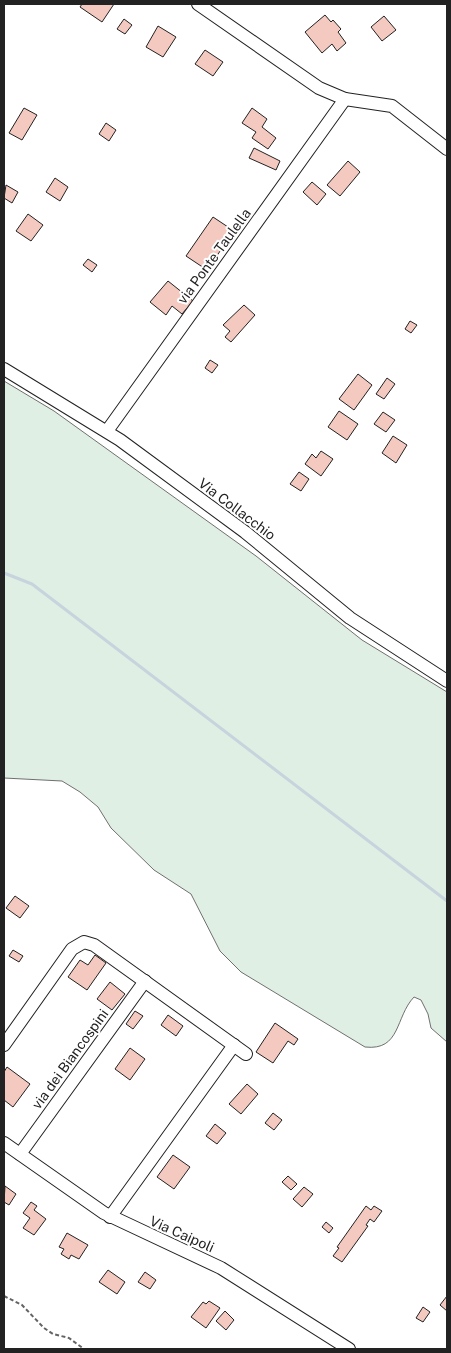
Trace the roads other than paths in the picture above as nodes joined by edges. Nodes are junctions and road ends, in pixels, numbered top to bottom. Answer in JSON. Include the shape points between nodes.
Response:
{"nodes":[{"id":1,"x":198,"y":4,"type":"edge"},
{"id":2,"x":345,"y":99,"type":"junction"},
{"id":3,"x":447,"y":149,"type":"edge"},
{"id":4,"x":4,"y":369,"type":"edge"},
{"id":5,"x":107,"y":430,"type":"junction"},
{"id":6,"x":447,"y":680,"type":"edge"},
{"id":7,"x":145,"y":981,"type":"junction"},
{"id":8,"x":4,"y":1045,"type":"edge"},
{"id":9,"x":234,"y":1045,"type":"junction"},
{"id":10,"x":246,"y":1054,"type":"dead end"},
{"id":11,"x":4,"y":1143,"type":"edge"},
{"id":12,"x":20,"y":1154,"type":"junction"},
{"id":13,"x":110,"y":1217,"type":"junction"},
{"id":14,"x":350,"y":1349,"type":"edge"}],
"edges":[{"from":1,"to":2,"type":"street","via":[[305,79]]},
{"from":2,"to":3,"type":"street","via":[[384,103],[396,108]]},
{"from":2,"to":5,"type":"street","name":"via Ponte Taulella"},
{"from":4,"to":5,"type":"street","name":"Via Collacchio"},
{"from":5,"to":6,"type":"street","name":"Via Collacchio","via":[[245,532],[354,622]]},
{"from":7,"to":8,"type":"street","via":[[94,945],[84,942],[72,950]]},
{"from":7,"to":9,"type":"street"},
{"from":7,"to":12,"type":"street","name":"via dei Biancospini"},
{"from":9,"to":10,"type":"street"},
{"from":9,"to":13,"type":"street"},
{"from":11,"to":12,"type":"street","name":"Via Caipoli"},
{"from":12,"to":13,"type":"street","name":"Via Caipoli"},
{"from":13,"to":14,"type":"street","name":"Via Caipoli","via":[[221,1268]]}]}
